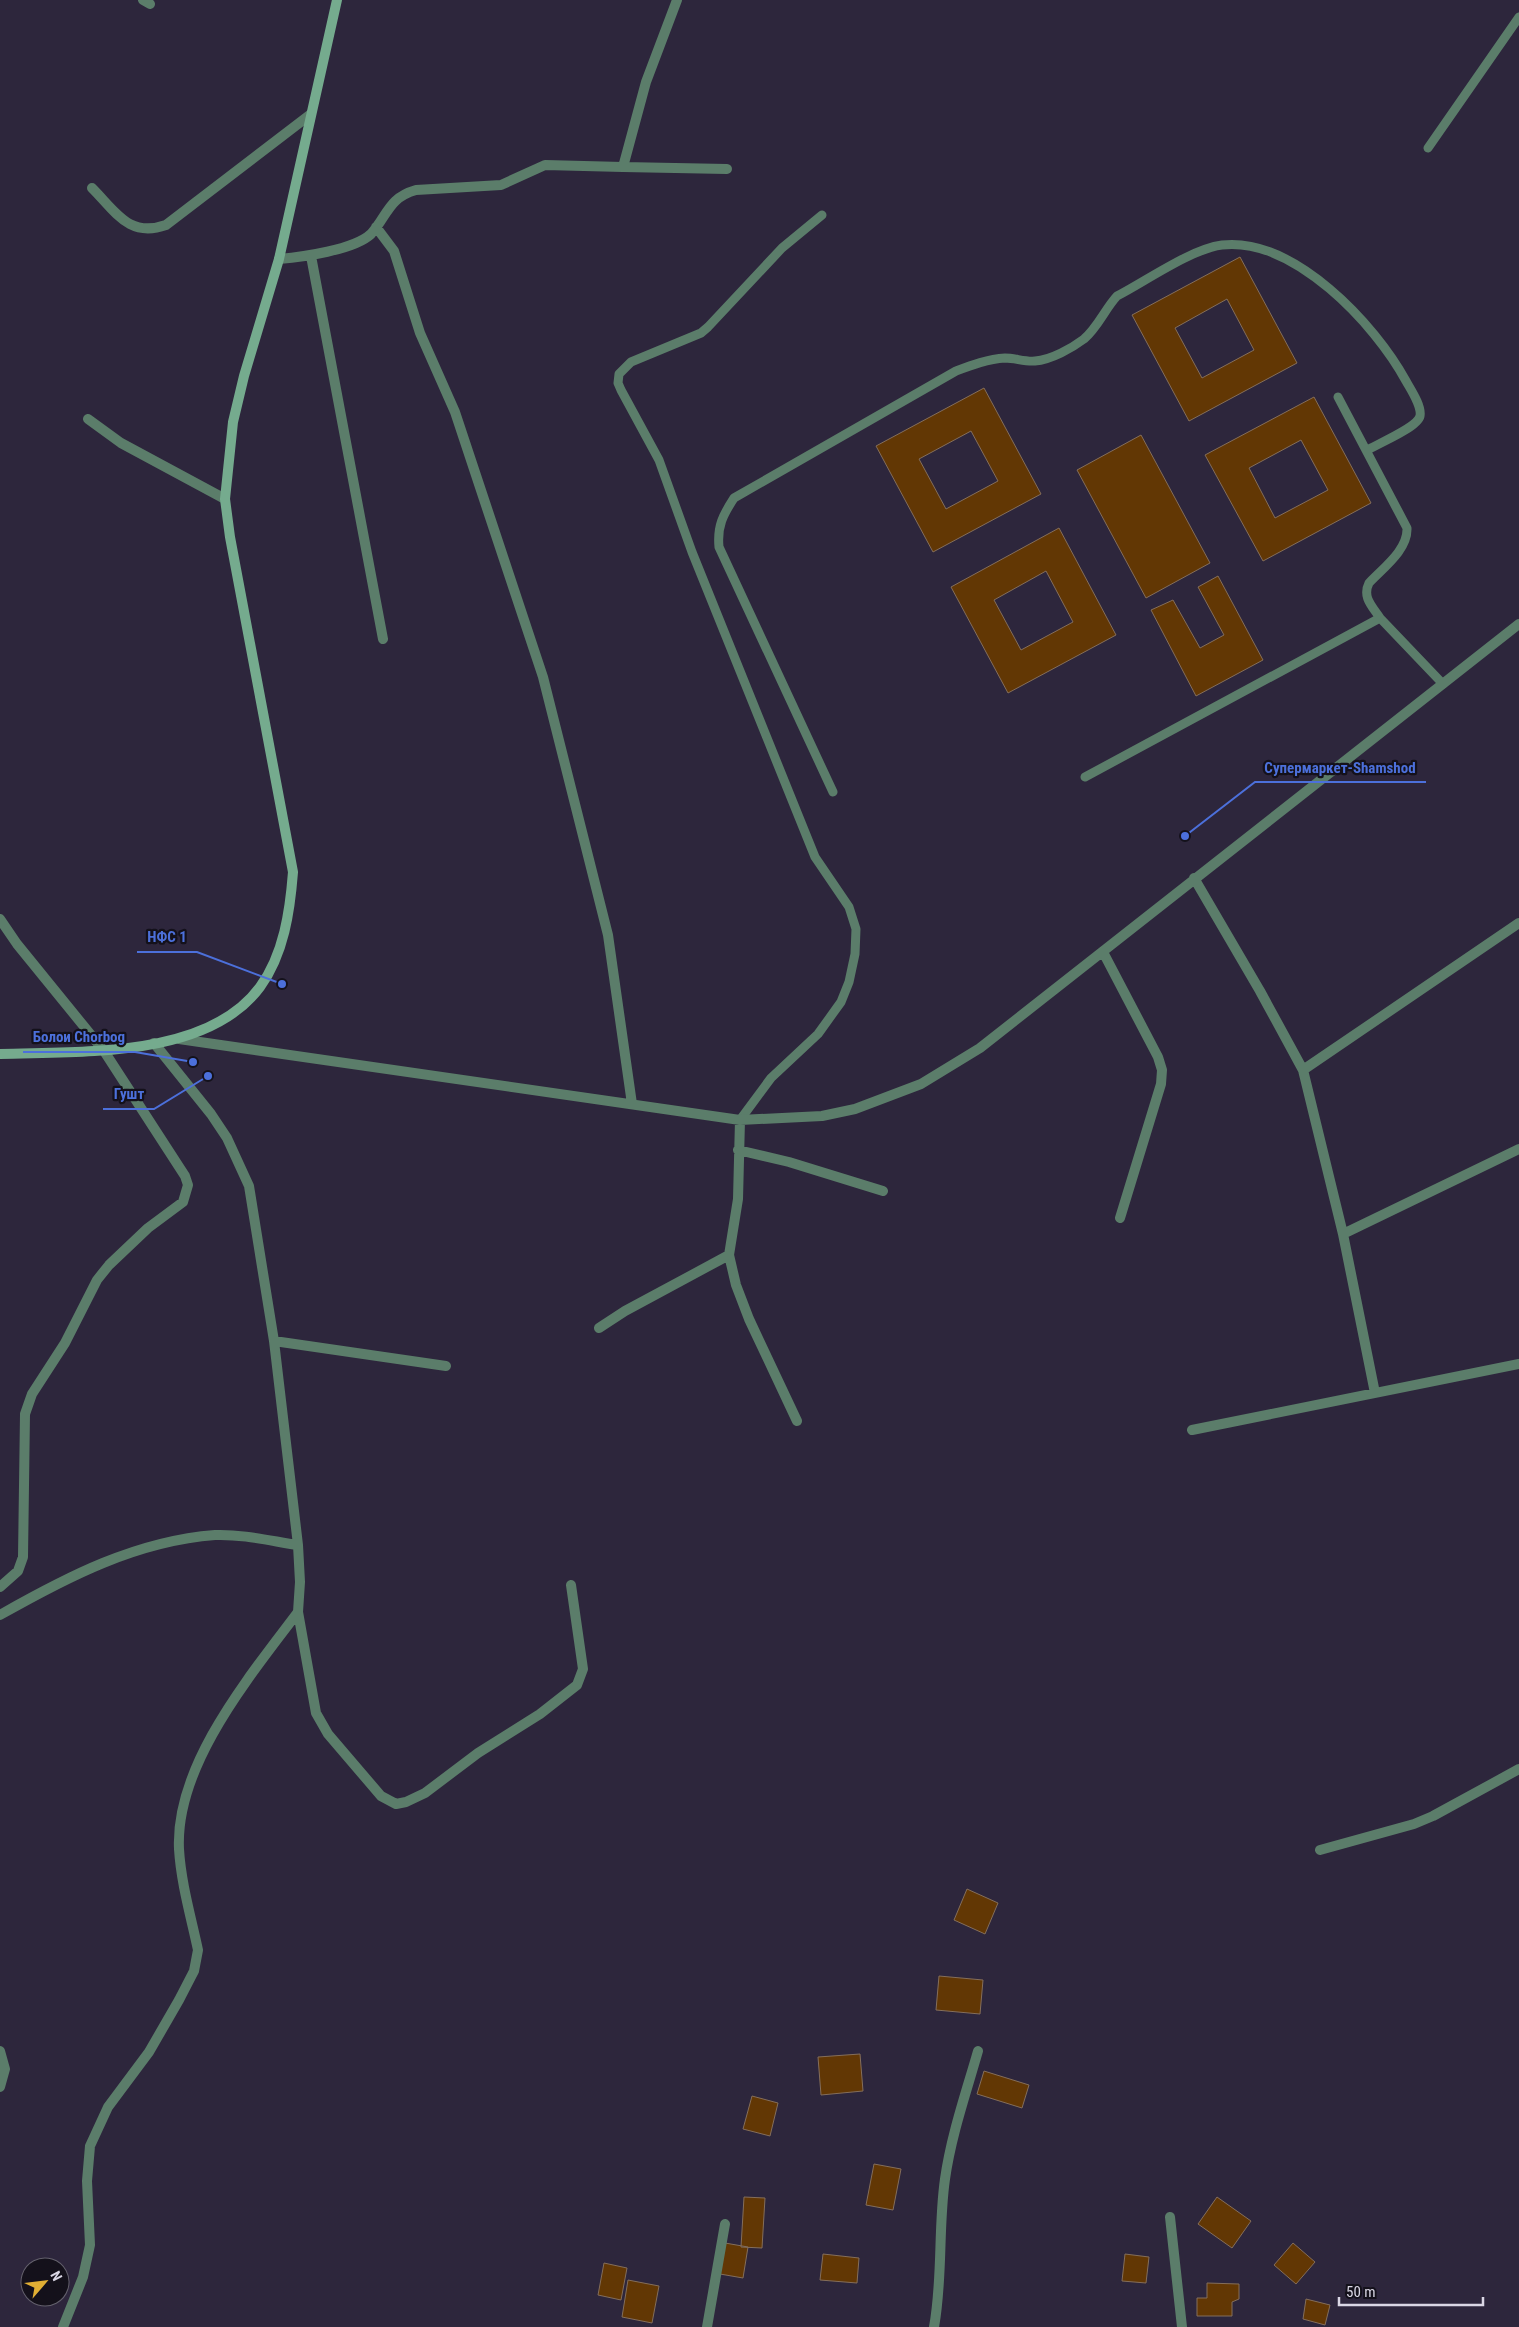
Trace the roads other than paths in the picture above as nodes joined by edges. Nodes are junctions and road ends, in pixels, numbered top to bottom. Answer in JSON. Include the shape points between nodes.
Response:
{"nodes":[{"id":1,"x":337,"y":0,"type":"edge"},
{"id":2,"x":677,"y":0,"type":"edge"},
{"id":3,"x":1519,"y":17,"type":"edge"},
{"id":4,"x":311,"y":114,"type":"junction"},
{"id":5,"x":1428,"y":148,"type":"dead end"},
{"id":6,"x":623,"y":167,"type":"junction"},
{"id":7,"x":728,"y":169,"type":"dead end"},
{"id":8,"x":92,"y":188,"type":"dead end"},
{"id":9,"x":822,"y":215,"type":"dead end"},
{"id":10,"x":376,"y":227,"type":"junction"},
{"id":11,"x":311,"y":256,"type":"junction"},
{"id":12,"x":279,"y":259,"type":"junction"},
{"id":13,"x":1338,"y":397,"type":"dead end"},
{"id":14,"x":88,"y":419,"type":"dead end"},
{"id":15,"x":1367,"y":450,"type":"junction"},
{"id":16,"x":225,"y":499,"type":"junction"},
{"id":17,"x":1380,"y":618,"type":"junction"},
{"id":18,"x":1519,"y":624,"type":"edge"},
{"id":19,"x":383,"y":638,"type":"dead end"},
{"id":20,"x":1443,"y":684,"type":"junction"},
{"id":21,"x":1084,"y":778,"type":"dead end"},
{"id":22,"x":833,"y":792,"type":"dead end"},
{"id":23,"x":1194,"y":878,"type":"junction"},
{"id":24,"x":0,"y":919,"type":"edge"},
{"id":25,"x":1519,"y":923,"type":"edge"},
{"id":26,"x":1103,"y":952,"type":"junction"},
{"id":27,"x":179,"y":1039,"type":"junction"},
{"id":28,"x":154,"y":1043,"type":"junction"},
{"id":29,"x":104,"y":1051,"type":"junction"},
{"id":30,"x":0,"y":1054,"type":"edge"},
{"id":31,"x":1303,"y":1070,"type":"junction"},
{"id":32,"x":632,"y":1104,"type":"junction"},
{"id":33,"x":740,"y":1120,"type":"junction"},
{"id":34,"x":1519,"y":1148,"type":"edge"},
{"id":35,"x":738,"y":1150,"type":"junction"},
{"id":36,"x":883,"y":1191,"type":"dead end"},
{"id":37,"x":1120,"y":1218,"type":"dead end"},
{"id":38,"x":1343,"y":1234,"type":"junction"},
{"id":39,"x":729,"y":1255,"type":"junction"},
{"id":40,"x":599,"y":1328,"type":"dead end"},
{"id":41,"x":274,"y":1341,"type":"junction"},
{"id":42,"x":1519,"y":1364,"type":"edge"},
{"id":43,"x":446,"y":1366,"type":"dead end"},
{"id":44,"x":1375,"y":1393,"type":"junction"},
{"id":45,"x":797,"y":1420,"type":"dead end"},
{"id":46,"x":1192,"y":1430,"type":"dead end"},
{"id":47,"x":298,"y":1545,"type":"junction"},
{"id":48,"x":571,"y":1585,"type":"dead end"},
{"id":49,"x":0,"y":1587,"type":"edge"},
{"id":50,"x":298,"y":1612,"type":"junction"},
{"id":51,"x":0,"y":1615,"type":"edge"},
{"id":52,"x":1519,"y":1769,"type":"edge"},
{"id":53,"x":1320,"y":1850,"type":"dead end"},
{"id":54,"x":0,"y":2051,"type":"edge"},
{"id":55,"x":978,"y":2051,"type":"dead end"},
{"id":56,"x":0,"y":2087,"type":"edge"},
{"id":57,"x":1170,"y":2217,"type":"dead end"},
{"id":58,"x":725,"y":2224,"type":"dead end"},
{"id":59,"x":64,"y":2327,"type":"edge"},
{"id":60,"x":707,"y":2327,"type":"edge"},
{"id":61,"x":934,"y":2327,"type":"edge"},
{"id":62,"x":1182,"y":2327,"type":"edge"}],
"edges":[{"from":1,"to":4,"type":"street"},
{"from":2,"to":6,"type":"street","via":[[646,82]]},
{"from":3,"to":5,"type":"lane"},
{"from":4,"to":8,"type":"street","via":[[166,225],[152,230],[139,229],[127,222]]},
{"from":4,"to":12,"type":"street"},
{"from":6,"to":7,"type":"street"},
{"from":6,"to":10,"type":"street","via":[[545,165],[501,185],[416,190],[391,204]]},
{"from":9,"to":33,"type":"lane","via":[[782,248],[701,333],[631,362],[618,374],[621,390],[659,460],[692,552],[808,841],[849,907],[856,928],[855,954],[841,1002],[818,1034],[771,1078]]},
{"from":10,"to":11,"type":"street","via":[[360,241]]},
{"from":10,"to":32,"type":"street","via":[[394,251],[420,333],[455,412],[543,677],[608,935]]},
{"from":11,"to":12,"type":"street"},
{"from":11,"to":19,"type":"street"},
{"from":12,"to":16,"type":"street","via":[[233,422]]},
{"from":13,"to":15,"type":"lane"},
{"from":14,"to":16,"type":"street","via":[[121,443]]},
{"from":15,"to":17,"type":"lane","via":[[1407,528],[1403,547],[1366,589],[1368,599]]},
{"from":15,"to":22,"type":"lane","via":[[1419,420],[1420,410],[1397,364],[1338,295],[1312,275],[1280,257],[1245,246],[1223,245],[1200,250],[1117,296],[1093,329],[1075,345],[1046,359],[1006,358],[956,371],[734,498],[721,518],[719,547]]},
{"from":16,"to":27,"type":"street","via":[[293,872],[290,913],[277,953],[260,986],[242,1007]]},
{"from":17,"to":20,"type":"lane"},
{"from":17,"to":21,"type":"lane"},
{"from":18,"to":20,"type":"street"},
{"from":20,"to":23,"type":"street"},
{"from":23,"to":26,"type":"street"},
{"from":23,"to":31,"type":"street"},
{"from":24,"to":29,"type":"street"},
{"from":25,"to":31,"type":"street"},
{"from":26,"to":33,"type":"street","via":[[980,1048],[922,1084],[855,1109],[822,1116]]},
{"from":26,"to":37,"type":"street","via":[[1158,1056],[1162,1070],[1161,1084]]},
{"from":27,"to":28,"type":"street"},
{"from":27,"to":32,"type":"street"},
{"from":28,"to":29,"type":"street"},
{"from":28,"to":41,"type":"street","via":[[211,1114],[227,1138],[250,1186]]},
{"from":29,"to":30,"type":"street"},
{"from":29,"to":49,"type":"street","via":[[185,1176],[187,1194],[183,1202],[148,1228],[97,1280],[65,1343],[32,1394],[25,1414],[22,1557],[18,1571]]},
{"from":31,"to":38,"type":"street"},
{"from":32,"to":33,"type":"street"},
{"from":33,"to":35,"type":"street"},
{"from":34,"to":38,"type":"street"},
{"from":35,"to":36,"type":"street","via":[[790,1162]]},
{"from":35,"to":39,"type":"street","via":[[738,1199]]},
{"from":38,"to":44,"type":"street"},
{"from":39,"to":40,"type":"street"},
{"from":39,"to":45,"type":"street","via":[[746,1311]]},
{"from":41,"to":43,"type":"street"},
{"from":41,"to":47,"type":"street"},
{"from":42,"to":44,"type":"street"},
{"from":44,"to":46,"type":"street"},
{"from":47,"to":50,"type":"street"},
{"from":47,"to":51,"type":"street","via":[[216,1535],[170,1543],[107,1560],[61,1580]]},
{"from":48,"to":50,"type":"street","via":[[583,1669],[577,1685],[425,1793],[396,1804],[380,1796],[328,1734],[316,1713]]},
{"from":50,"to":59,"type":"street","via":[[238,1692],[193,1772],[185,1797],[179,1849],[198,1950],[197,1962],[180,2000],[149,2052],[108,2107],[90,2146],[87,2180],[90,2245],[83,2277]]},
{"from":52,"to":53,"type":"street","via":[[1414,1824]]},
{"from":54,"to":56,"type":"street","via":[[4,2069]]},
{"from":55,"to":61,"type":"street","via":[[944,2180],[939,2292]]},
{"from":57,"to":62,"type":"street"},
{"from":58,"to":60,"type":"street"}]}
